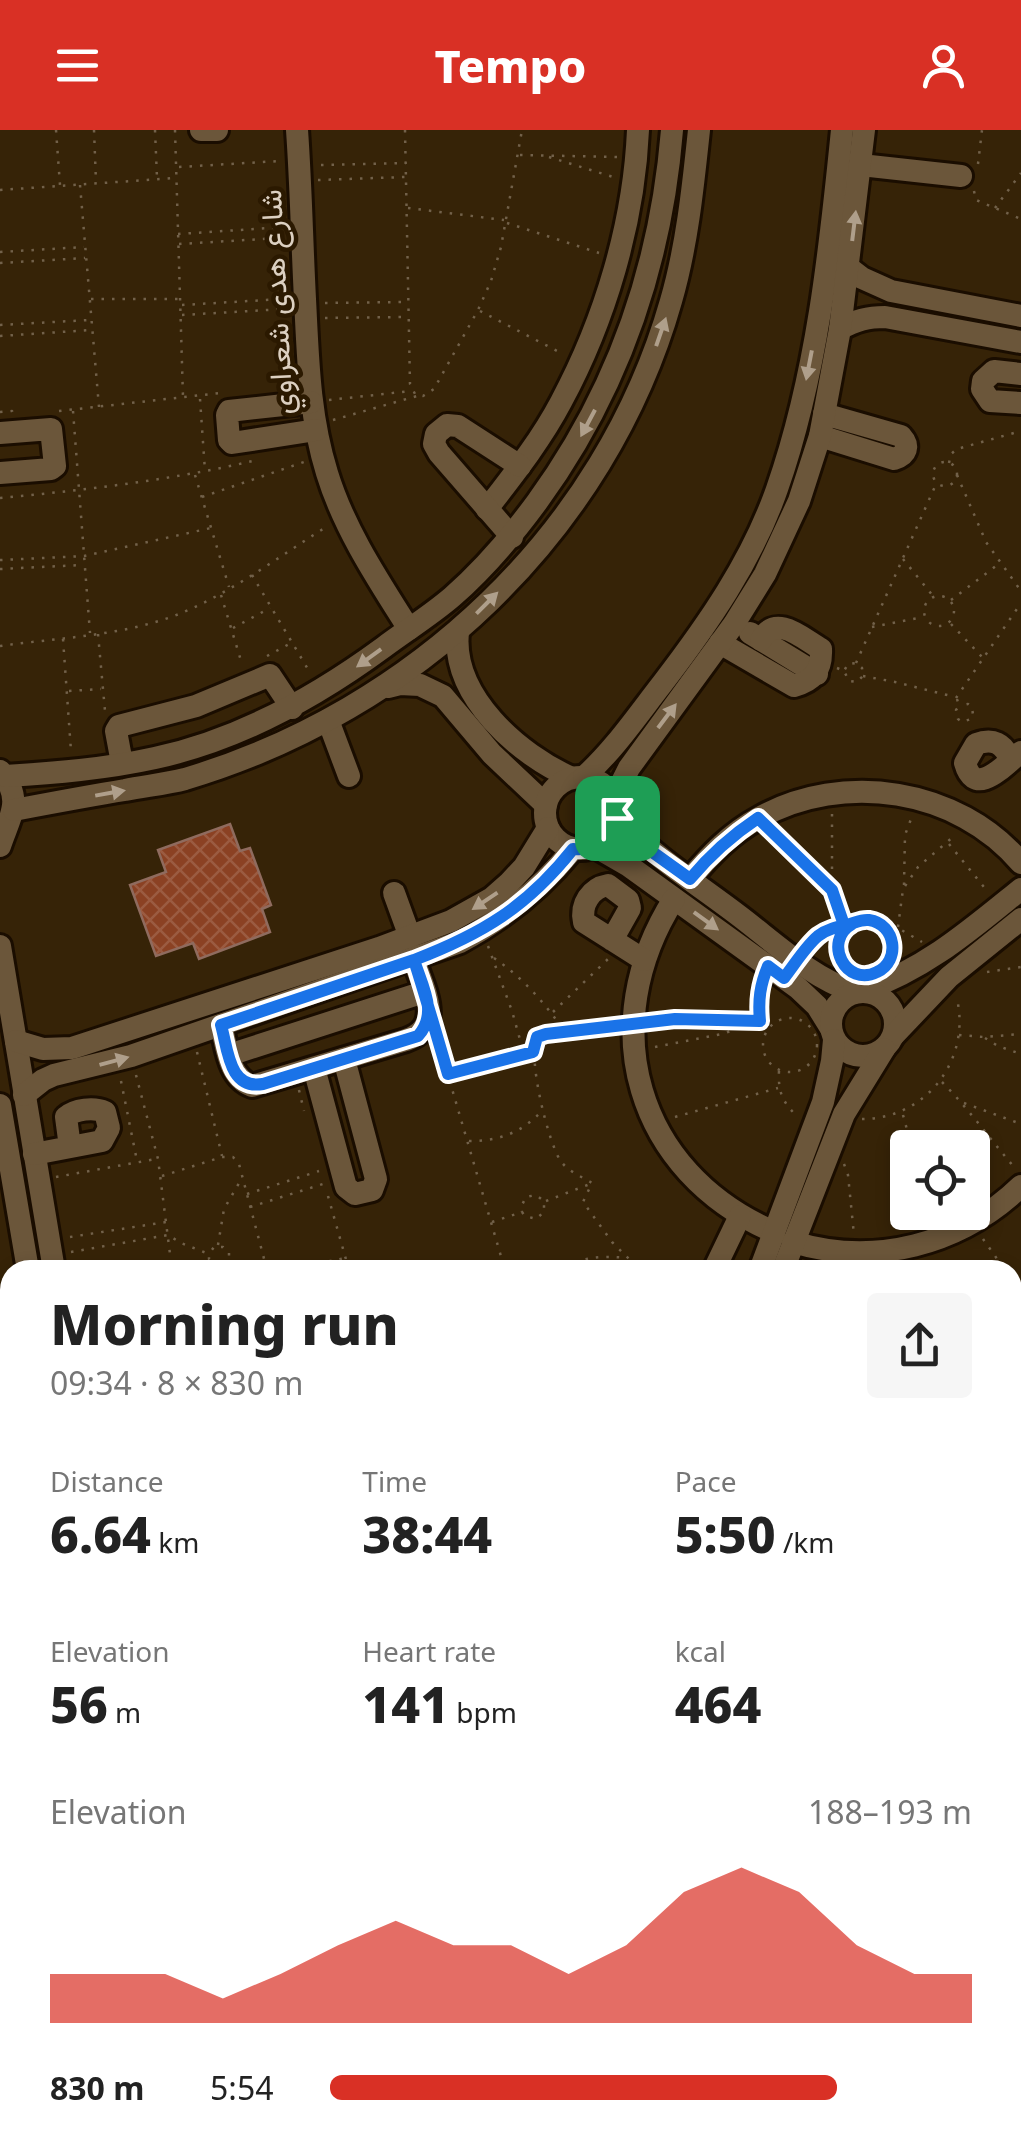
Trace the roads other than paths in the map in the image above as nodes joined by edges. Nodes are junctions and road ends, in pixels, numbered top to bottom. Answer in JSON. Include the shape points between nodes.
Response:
{"nodes":[{"id":1,"x":201,"y":130,"type":"edge"},
{"id":2,"x":217,"y":130,"type":"edge"},
{"id":3,"x":297,"y":130,"type":"edge"},
{"id":4,"x":638,"y":130,"type":"edge"},
{"id":5,"x":672,"y":130,"type":"edge"},
{"id":6,"x":699,"y":130,"type":"edge"},
{"id":7,"x":842,"y":130,"type":"edge"},
{"id":8,"x":864,"y":130,"type":"edge"},
{"id":9,"x":861,"y":164,"type":"junction"},
{"id":10,"x":971,"y":172,"type":"road end"},
{"id":11,"x":624,"y":229,"type":"junction"},
{"id":12,"x":658,"y":236,"type":"junction"},
{"id":13,"x":849,"y":268,"type":"junction"},
{"id":14,"x":1021,"y":316,"type":"edge"},
{"id":15,"x":840,"y":329,"type":"junction"},
{"id":16,"x":1021,"y":342,"type":"edge"},
{"id":17,"x":1021,"y":374,"type":"edge"},
{"id":18,"x":1021,"y":402,"type":"edge"},
{"id":19,"x":0,"y":433,"type":"edge"},
{"id":20,"x":520,"y":466,"type":"junction"},
{"id":21,"x":0,"y":473,"type":"edge"},
{"id":22,"x":487,"y":509,"type":"junction"},
{"id":23,"x":512,"y":537,"type":"junction"},
{"id":24,"x":734,"y":624,"type":"junction"},
{"id":25,"x":409,"y":629,"type":"junction"},
{"id":26,"x":458,"y":632,"type":"junction"},
{"id":27,"x":720,"y":643,"type":"junction"},
{"id":28,"x":380,"y":691,"type":"junction"},
{"id":29,"x":292,"y":708,"type":"junction"},
{"id":30,"x":328,"y":720,"type":"junction"},
{"id":31,"x":1015,"y":756,"type":"edge"},
{"id":32,"x":122,"y":763,"type":"junction"},
{"id":33,"x":2,"y":774,"type":"edge"},
{"id":34,"x":349,"y":776,"type":"dead end"},
{"id":35,"x":972,"y":776,"type":"junction"},
{"id":36,"x":578,"y":778,"type":"junction"},
{"id":37,"x":616,"y":808,"type":"junction"},
{"id":38,"x":547,"y":816,"type":"junction"},
{"id":39,"x":962,"y":817,"type":"junction"},
{"id":40,"x":5,"y":830,"type":"edge"},
{"id":41,"x":585,"y":848,"type":"junction"},
{"id":42,"x":1021,"y":863,"type":"edge"},
{"id":43,"x":690,"y":879,"type":"junction"},
{"id":44,"x":1021,"y":889,"type":"edge"},
{"id":45,"x":394,"y":893,"type":"dead end"},
{"id":46,"x":674,"y":899,"type":"junction"},
{"id":47,"x":1021,"y":919,"type":"edge"},
{"id":48,"x":617,"y":943,"type":"road end"},
{"id":49,"x":0,"y":946,"type":"edge"},
{"id":50,"x":412,"y":948,"type":"junction"},
{"id":51,"x":644,"y":960,"type":"junction"},
{"id":52,"x":858,"y":992,"type":"junction"},
{"id":53,"x":427,"y":1002,"type":"junction"},
{"id":54,"x":221,"y":1025,"type":"junction"},
{"id":55,"x":832,"y":1034,"type":"junction"},
{"id":56,"x":16,"y":1040,"type":"junction"},
{"id":57,"x":889,"y":1042,"type":"junction"},
{"id":58,"x":229,"y":1055,"type":"junction"},
{"id":59,"x":344,"y":1059,"type":"junction"},
{"id":60,"x":314,"y":1068,"type":"junction"},
{"id":61,"x":24,"y":1096,"type":"junction"},
{"id":62,"x":355,"y":1102,"type":"junction"},
{"id":63,"x":0,"y":1104,"type":"edge"},
{"id":64,"x":324,"y":1107,"type":"junction"},
{"id":65,"x":70,"y":1147,"type":"dead end"},
{"id":66,"x":4,"y":1154,"type":"edge"},
{"id":67,"x":34,"y":1154,"type":"junction"},
{"id":68,"x":1021,"y":1186,"type":"edge"},
{"id":69,"x":740,"y":1216,"type":"junction"},
{"id":70,"x":784,"y":1237,"type":"junction"},
{"id":71,"x":52,"y":1255,"type":"edge"},
{"id":72,"x":838,"y":1258,"type":"edge"},
{"id":73,"x":26,"y":1260,"type":"edge"},
{"id":74,"x":719,"y":1260,"type":"edge"},
{"id":75,"x":767,"y":1260,"type":"edge"},
{"id":76,"x":783,"y":1260,"type":"edge"}],
"edges":[{"from":1,"to":2,"type":"street"},
{"from":3,"to":25,"type":"street","name":"شارع هدى شعراوي","via":[[305,307],[322,456],[367,562]]},
{"from":4,"to":11,"type":"street"},
{"from":5,"to":12,"type":"street"},
{"from":26,"to":6,"type":"street","one_way":true,"via":[[565,516],[627,414],[676,286]]},
{"from":7,"to":36,"type":"street","one_way":true,"via":[[812,347],[776,492],[715,612],[618,742]]},
{"from":8,"to":9,"type":"street"},
{"from":9,"to":10,"type":"street"},
{"from":13,"to":9,"type":"street","one_way":true},
{"from":11,"to":12,"type":"street"},
{"from":11,"to":20,"type":"street","via":[[580,363]]},
{"from":12,"to":23,"type":"street","one_way":true,"via":[[603,395]]},
{"from":13,"to":14,"type":"street","via":[[891,291]]},
{"from":13,"to":15,"type":"street"},
{"from":15,"to":16,"type":"street","via":[[886,318]]},
{"from":15,"to":24,"type":"street","via":[[799,501]]},
{"from":17,"to":18,"type":"street","via":[[994,371],[982,389],[990,401]]},
{"from":19,"to":21,"type":"street","via":[[51,429],[55,466]]},
{"from":20,"to":22,"type":"street"},
{"from":20,"to":22,"type":"street","via":[[458,426],[438,430],[436,449]]},
{"from":22,"to":23,"type":"street"},
{"from":23,"to":25,"type":"street"},
{"from":24,"to":27,"type":"street"},
{"from":24,"to":27,"type":"street","via":[[761,640],[783,627],[821,649],[816,674],[794,686]]},
{"from":25,"to":29,"type":"street","one_way":true},
{"from":26,"to":28,"type":"street"},
{"from":26,"to":36,"type":"street","via":[[460,668],[483,706],[522,749]]},
{"from":37,"to":27,"type":"street","one_way":true,"via":[[629,768]]},
{"from":28,"to":30,"type":"street"},
{"from":28,"to":38,"type":"street","via":[[410,684],[443,696]]},
{"from":29,"to":32,"type":"street","via":[[192,747]]},
{"from":29,"to":32,"type":"street","via":[[272,676],[119,726]]},
{"from":30,"to":34,"type":"street"},
{"from":40,"to":30,"type":"street","one_way":true,"via":[[183,779]]},
{"from":31,"to":35,"type":"street","via":[[987,779]]},
{"from":31,"to":35,"type":"street","via":[[998,742],[976,744],[965,763]]},
{"from":32,"to":33,"type":"street"},
{"from":33,"to":40,"type":"street","via":[[11,786]]},
{"from":35,"to":39,"type":"street"},
{"from":36,"to":37,"type":"street","via":[[602,784]]},
{"from":36,"to":38,"type":"street","via":[[553,791]]},
{"from":37,"to":41,"type":"street","via":[[611,835]]},
{"from":37,"to":43,"type":"street","via":[[644,846]]},
{"from":38,"to":41,"type":"street","via":[[558,842]]},
{"from":38,"to":50,"type":"street","one_way":true,"via":[[524,866],[492,898]]},
{"from":39,"to":42,"type":"street"},
{"from":39,"to":43,"type":"street","via":[[918,798],[832,794],[758,818]]},
{"from":41,"to":46,"type":"street","via":[[629,866]]},
{"from":41,"to":50,"type":"street","via":[[482,930],[460,942]]},
{"from":43,"to":52,"type":"street","via":[[797,961]]},
{"from":44,"to":52,"type":"street","via":[[935,957]]},
{"from":45,"to":50,"type":"street"},
{"from":46,"to":51,"type":"street"},
{"from":46,"to":55,"type":"street","one_way":true,"via":[[808,996]]},
{"from":47,"to":57,"type":"street","via":[[948,977]]},
{"from":48,"to":51,"type":"street"},
{"from":49,"to":56,"type":"street"},
{"from":50,"to":53,"type":"street"},
{"from":50,"to":54,"type":"street"},
{"from":50,"to":56,"type":"street","via":[[72,1048],[43,1049]]},
{"from":51,"to":69,"type":"street","via":[[634,1002],[634,1049],[655,1122],[691,1175]]},
{"from":52,"to":55,"type":"street","via":[[839,1002]]},
{"from":52,"to":57,"type":"street","via":[[890,1005],[896,1024]]},
{"from":53,"to":58,"type":"street"},
{"from":53,"to":59,"type":"street","via":[[427,1026],[418,1036]]},
{"from":54,"to":58,"type":"street"},
{"from":61,"to":54,"type":"street","one_way":true,"via":[[54,1076]]},
{"from":55,"to":57,"type":"street","via":[[853,1055],[869,1056]]},
{"from":55,"to":70,"type":"street","via":[[828,1082]]},
{"from":56,"to":61,"type":"street"},
{"from":57,"to":70,"type":"street","via":[[844,1114]]},
{"from":58,"to":60,"type":"street","via":[[234,1074],[252,1086]]},
{"from":59,"to":60,"type":"street"},
{"from":59,"to":62,"type":"street"},
{"from":60,"to":64,"type":"street"},
{"from":61,"to":67,"type":"street"},
{"from":62,"to":64,"type":"street"},
{"from":62,"to":64,"type":"street","via":[[376,1179],[372,1190],[355,1194],[346,1187]]},
{"from":63,"to":66,"type":"street"},
{"from":65,"to":67,"type":"street"},
{"from":66,"to":73,"type":"street"},
{"from":67,"to":71,"type":"street"},
{"from":68,"to":72,"type":"street","via":[[972,1224],[924,1244]]},
{"from":69,"to":70,"type":"street"},
{"from":69,"to":74,"type":"street"},
{"from":70,"to":72,"type":"street"},
{"from":70,"to":75,"type":"street"},
{"from":70,"to":76,"type":"street"}]}
